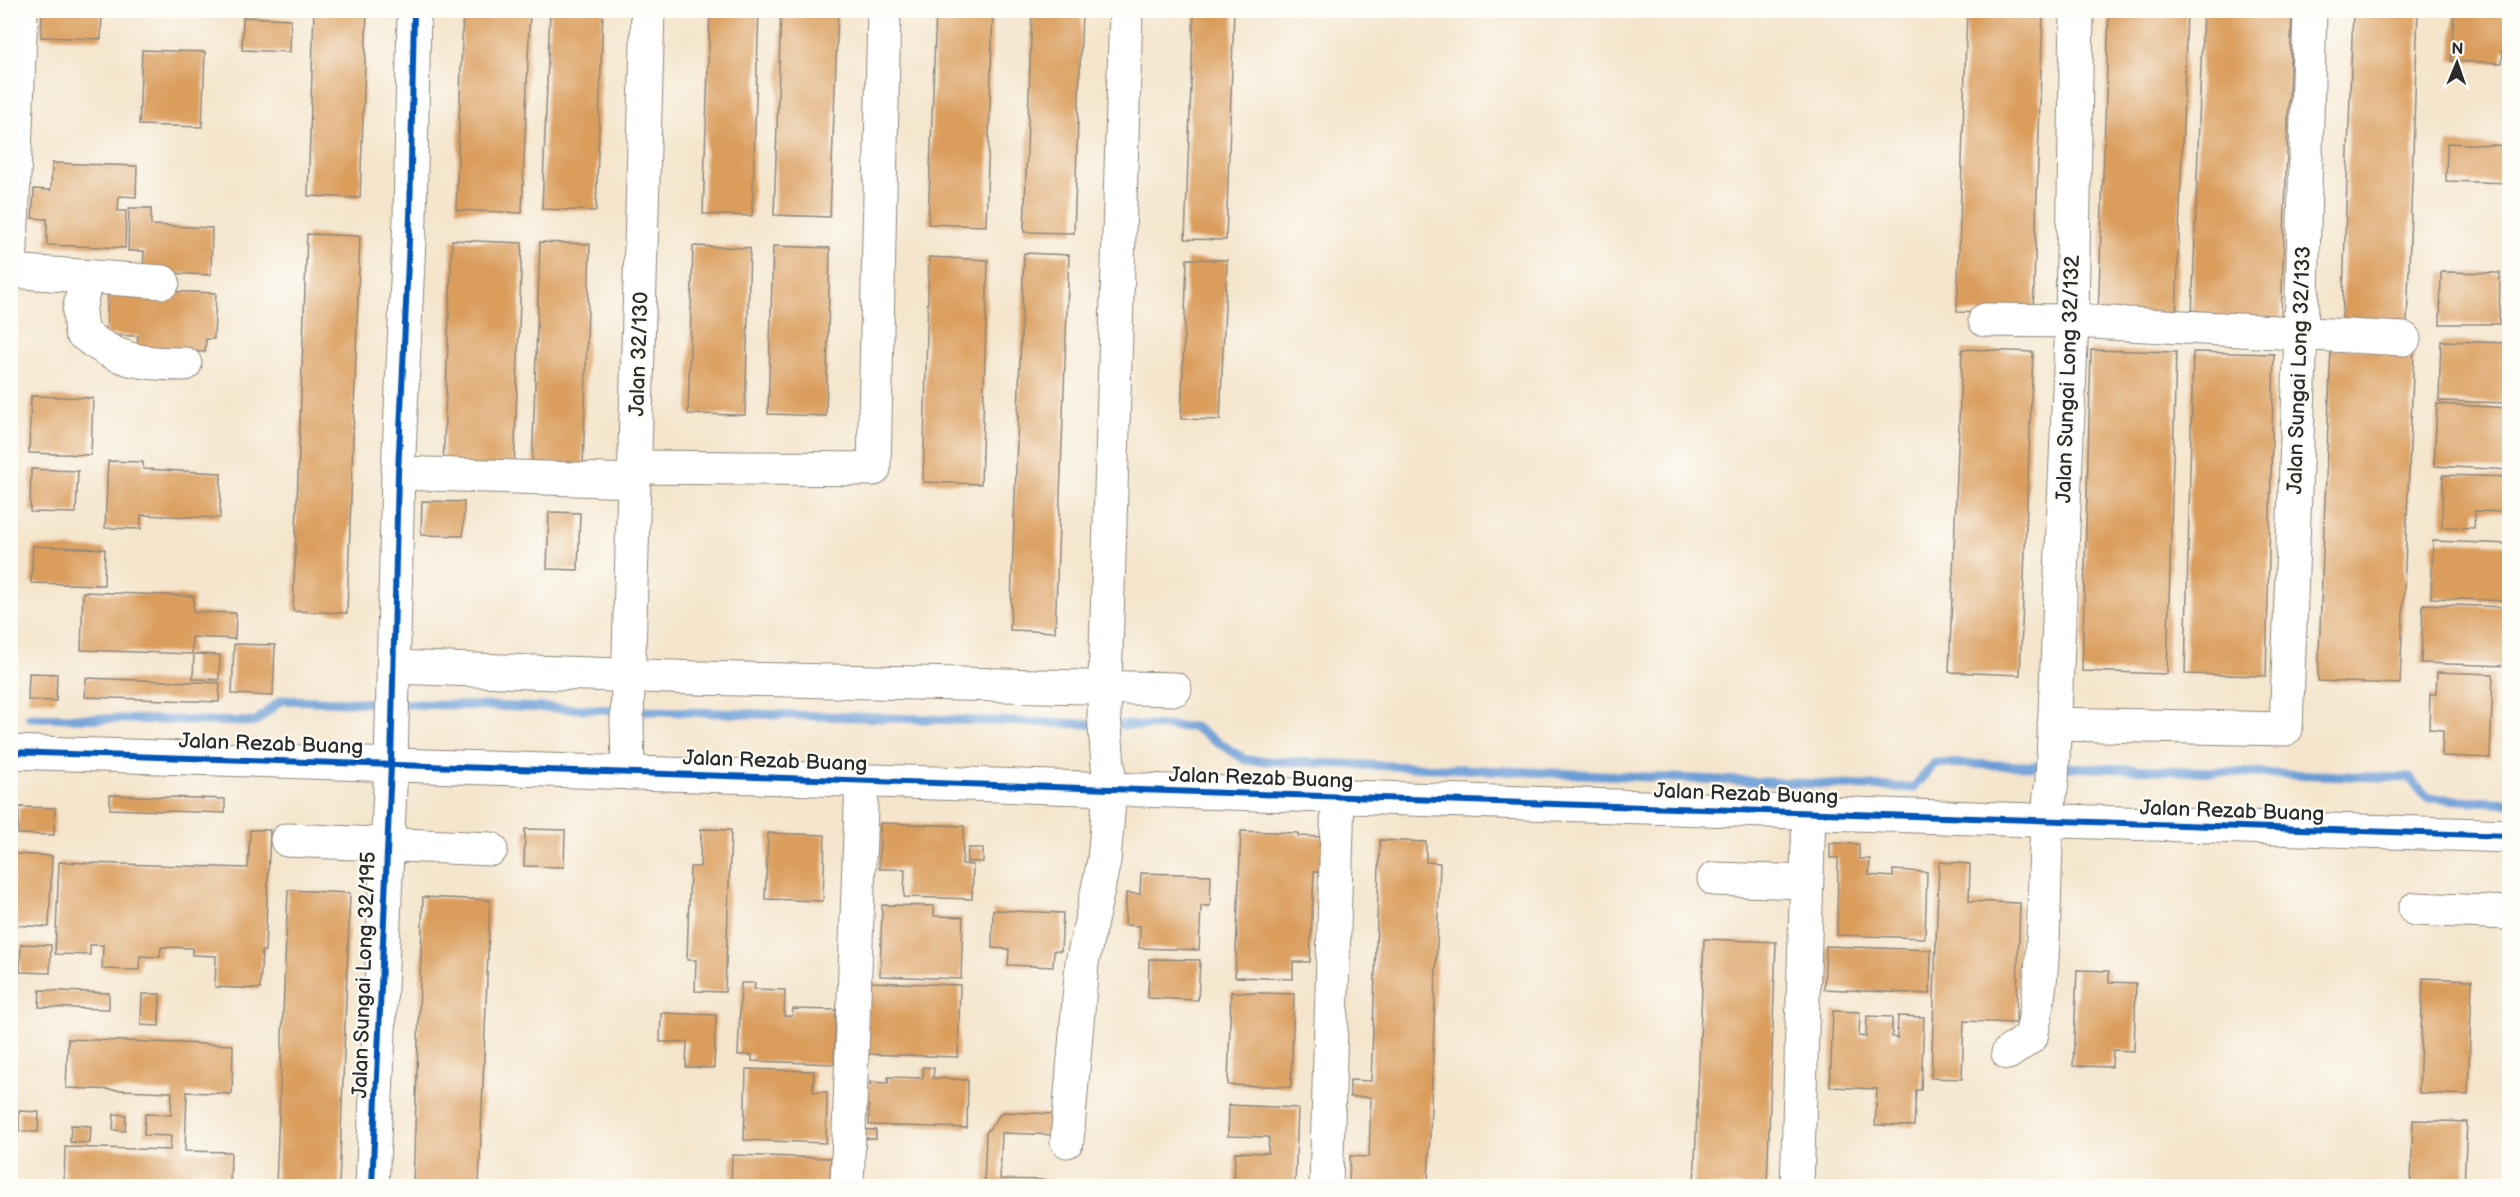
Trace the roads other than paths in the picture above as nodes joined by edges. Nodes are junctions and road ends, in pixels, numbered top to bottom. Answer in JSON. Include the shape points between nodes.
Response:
{"nodes":[{"id":1,"x":21,"y":10,"type":"edge"},
{"id":2,"x":414,"y":10,"type":"edge"},
{"id":3,"x":648,"y":10,"type":"edge"},
{"id":4,"x":884,"y":10,"type":"edge"},
{"id":5,"x":1126,"y":10,"type":"edge"},
{"id":6,"x":2077,"y":10,"type":"edge"},
{"id":7,"x":2310,"y":10,"type":"edge"},
{"id":8,"x":10,"y":271,"type":"edge"},
{"id":9,"x":86,"y":277,"type":"junction"},
{"id":10,"x":163,"y":282,"type":"dead end"},
{"id":11,"x":1985,"y":320,"type":"dead end"},
{"id":12,"x":2072,"y":321,"type":"junction"},
{"id":13,"x":2301,"y":333,"type":"junction"},
{"id":14,"x":2404,"y":339,"type":"dead end"},
{"id":15,"x":185,"y":364,"type":"dead end"},
{"id":16,"x":398,"y":473,"type":"junction"},
{"id":17,"x":635,"y":474,"type":"junction"},
{"id":18,"x":1175,"y":689,"type":"dead end"},
{"id":19,"x":392,"y":692,"type":"junction"},
{"id":20,"x":628,"y":698,"type":"junction"},
{"id":21,"x":1105,"y":716,"type":"junction"},
{"id":22,"x":2054,"y":736,"type":"junction"},
{"id":23,"x":10,"y":752,"type":"edge"},
{"id":24,"x":391,"y":765,"type":"junction"},
{"id":25,"x":628,"y":773,"type":"junction"},
{"id":26,"x":862,"y":781,"type":"junction"},
{"id":27,"x":1110,"y":789,"type":"junction"},
{"id":28,"x":1338,"y":797,"type":"junction"},
{"id":29,"x":1809,"y":813,"type":"junction"},
{"id":30,"x":2046,"y":821,"type":"junction"},
{"id":31,"x":2510,"y":836,"type":"edge"},
{"id":32,"x":287,"y":840,"type":"dead end"},
{"id":33,"x":386,"y":844,"type":"junction"},
{"id":34,"x":491,"y":849,"type":"dead end"},
{"id":35,"x":1714,"y":879,"type":"dead end"},
{"id":36,"x":1806,"y":882,"type":"junction"},
{"id":37,"x":2415,"y":909,"type":"dead end"},
{"id":38,"x":2510,"y":913,"type":"edge"},
{"id":39,"x":2008,"y":1053,"type":"dead end"},
{"id":40,"x":1067,"y":1141,"type":"dead end"},
{"id":41,"x":372,"y":1186,"type":"edge"},
{"id":42,"x":847,"y":1186,"type":"edge"},
{"id":43,"x":1326,"y":1186,"type":"edge"},
{"id":44,"x":1797,"y":1186,"type":"edge"}],
"edges":[{"from":1,"to":8,"type":"street"},
{"from":2,"to":16,"type":"street","name":"Jalan Sungai Long 32/195","via":[[410,219]]},
{"from":3,"to":17,"type":"street","name":"Jalan 32/130"},
{"from":4,"to":17,"type":"street","via":[[874,469]]},
{"from":5,"to":21,"type":"street"},
{"from":6,"to":12,"type":"street","name":"Jalan Sungai Long 32/132"},
{"from":7,"to":13,"type":"street","name":"Jalan Sungai Long 32/133"},
{"from":8,"to":9,"type":"street"},
{"from":9,"to":10,"type":"street"},
{"from":9,"to":15,"type":"street","via":[[79,312],[81,332],[101,349],[146,364]]},
{"from":11,"to":12,"type":"street"},
{"from":12,"to":13,"type":"street"},
{"from":12,"to":22,"type":"street","name":"Jalan Sungai Long 32/132"},
{"from":13,"to":14,"type":"street"},
{"from":13,"to":22,"type":"street","name":"Jalan Sungai Long 32/133","via":[[2286,729]]},
{"from":16,"to":17,"type":"street"},
{"from":16,"to":19,"type":"street","name":"Jalan Sungai Long 32/195"},
{"from":17,"to":20,"type":"street","name":"Jalan 32/130"},
{"from":18,"to":21,"type":"street"},
{"from":19,"to":20,"type":"street"},
{"from":19,"to":24,"type":"street","name":"Jalan Sungai Long 32/195"},
{"from":20,"to":21,"type":"street"},
{"from":20,"to":25,"type":"street","name":"Jalan 32/130"},
{"from":21,"to":27,"type":"street"},
{"from":22,"to":30,"type":"street","name":"Jalan Sungai Long 32/132"},
{"from":23,"to":24,"type":"street","name":"Jalan Rezab Buang"},
{"from":24,"to":25,"type":"street","name":"Jalan Rezab Buang"},
{"from":24,"to":33,"type":"street","name":"Jalan Sungai Long 32/195"},
{"from":25,"to":26,"type":"street","name":"Jalan Rezab Buang"},
{"from":26,"to":27,"type":"street","name":"Jalan Rezab Buang"},
{"from":26,"to":42,"type":"street"},
{"from":27,"to":28,"type":"street","name":"Jalan Rezab Buang"},
{"from":27,"to":40,"type":"street","via":[[1104,861],[1082,963]]},
{"from":28,"to":29,"type":"street","name":"Jalan Rezab Buang"},
{"from":28,"to":43,"type":"street"},
{"from":29,"to":30,"type":"street","name":"Jalan Rezab Buang"},
{"from":29,"to":36,"type":"street"},
{"from":30,"to":31,"type":"street","name":"Jalan Rezab Buang"},
{"from":30,"to":39,"type":"street","name":"Jalan Sungai Long 32/132","via":[[2039,1005],[2031,1036]]},
{"from":32,"to":33,"type":"street"},
{"from":33,"to":34,"type":"street"},
{"from":33,"to":41,"type":"street","name":"Jalan Sungai Long 32/195"},
{"from":35,"to":36,"type":"street"},
{"from":36,"to":44,"type":"street"},
{"from":37,"to":38,"type":"street"}]}
